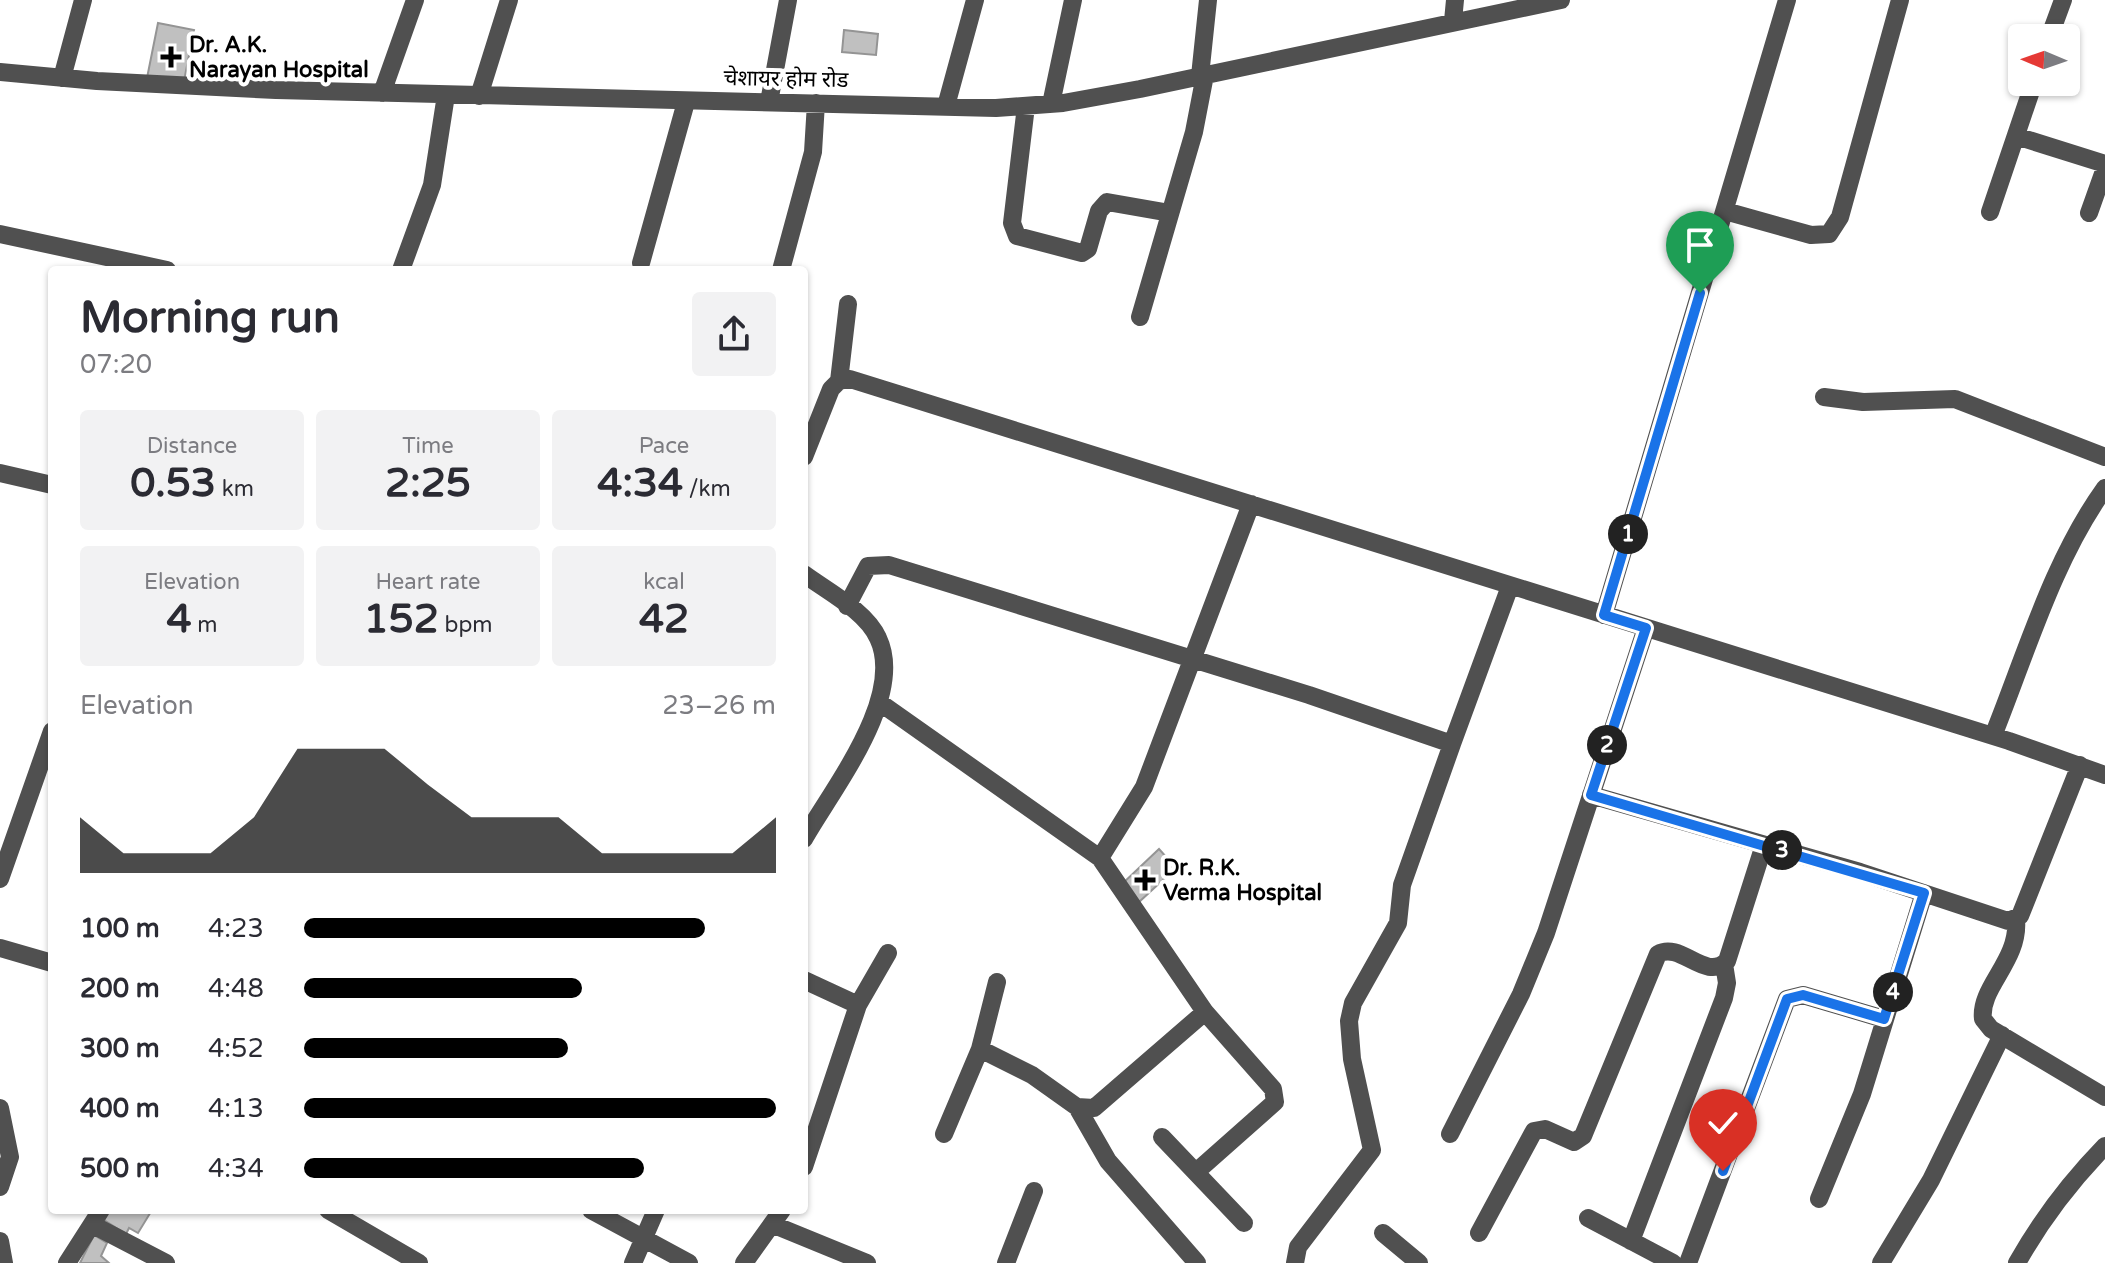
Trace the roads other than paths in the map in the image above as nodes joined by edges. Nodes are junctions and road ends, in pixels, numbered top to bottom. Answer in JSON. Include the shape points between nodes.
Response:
{"nodes":[{"id":1,"x":83,"y":0,"type":"edge"},
{"id":2,"x":415,"y":0,"type":"edge"},
{"id":3,"x":509,"y":0,"type":"edge"},
{"id":4,"x":788,"y":0,"type":"edge"},
{"id":5,"x":975,"y":0,"type":"edge"},
{"id":6,"x":1073,"y":0,"type":"edge"},
{"id":7,"x":1208,"y":0,"type":"edge"},
{"id":8,"x":1455,"y":0,"type":"edge"},
{"id":9,"x":1561,"y":0,"type":"edge"},
{"id":10,"x":1787,"y":0,"type":"edge"},
{"id":11,"x":1900,"y":0,"type":"edge"},
{"id":12,"x":2063,"y":0,"type":"edge"},
{"id":13,"x":1453,"y":21,"type":"junction"},
{"id":14,"x":2054,"y":24,"type":"edge"},
{"id":15,"x":0,"y":72,"type":"edge"},
{"id":16,"x":1203,"y":76,"type":"junction"},
{"id":17,"x":62,"y":78,"type":"junction"},
{"id":18,"x":382,"y":93,"type":"junction"},
{"id":19,"x":446,"y":95,"type":"junction"},
{"id":20,"x":479,"y":96,"type":"junction"},
{"id":21,"x":2029,"y":96,"type":"edge"},
{"id":22,"x":686,"y":102,"type":"junction"},
{"id":23,"x":769,"y":102,"type":"junction"},
{"id":24,"x":816,"y":103,"type":"junction"},
{"id":25,"x":1051,"y":104,"type":"junction"},
{"id":26,"x":946,"y":106,"type":"junction"},
{"id":27,"x":1026,"y":106,"type":"junction"},
{"id":28,"x":2016,"y":136,"type":"junction"},
{"id":29,"x":2105,"y":166,"type":"edge"},
{"id":30,"x":1725,"y":211,"type":"junction"},
{"id":31,"x":1990,"y":212,"type":"dead end"},
{"id":32,"x":1170,"y":213,"type":"junction"},
{"id":33,"x":2089,"y":213,"type":"dead end"},
{"id":34,"x":0,"y":234,"type":"edge"},
{"id":35,"x":641,"y":263,"type":"dead end"},
{"id":36,"x":144,"y":266,"type":"edge"},
{"id":37,"x":402,"y":266,"type":"edge"},
{"id":38,"x":782,"y":266,"type":"edge"},
{"id":39,"x":848,"y":304,"type":"dead end"},
{"id":40,"x":1140,"y":317,"type":"dead end"},
{"id":41,"x":839,"y":381,"type":"junction"},
{"id":42,"x":1824,"y":397,"type":"dead end"},
{"id":43,"x":808,"y":446,"type":"edge"},
{"id":44,"x":2105,"y":457,"type":"edge"},
{"id":45,"x":0,"y":473,"type":"edge"},
{"id":46,"x":48,"y":484,"type":"edge"},
{"id":47,"x":2105,"y":488,"type":"edge"},
{"id":48,"x":1251,"y":504,"type":"junction"},
{"id":49,"x":808,"y":577,"type":"edge"},
{"id":50,"x":1510,"y":586,"type":"junction"},
{"id":51,"x":847,"y":606,"type":"junction"},
{"id":52,"x":1604,"y":615,"type":"junction"},
{"id":53,"x":1646,"y":628,"type":"junction"},
{"id":54,"x":1195,"y":660,"type":"junction"},
{"id":55,"x":879,"y":702,"type":"junction"},
{"id":56,"x":1993,"y":736,"type":"junction"},
{"id":57,"x":48,"y":742,"type":"edge"},
{"id":58,"x":1452,"y":744,"type":"junction"},
{"id":59,"x":2080,"y":765,"type":"junction"},
{"id":60,"x":2105,"y":775,"type":"edge"},
{"id":61,"x":1591,"y":795,"type":"junction"},
{"id":62,"x":808,"y":832,"type":"edge"},
{"id":63,"x":1764,"y":845,"type":"junction"},
{"id":64,"x":1100,"y":858,"type":"junction"},
{"id":65,"x":0,"y":879,"type":"edge"},
{"id":66,"x":1924,"y":893,"type":"junction"},
{"id":67,"x":2016,"y":919,"type":"junction"},
{"id":68,"x":0,"y":948,"type":"edge"},
{"id":69,"x":888,"y":953,"type":"dead end"},
{"id":70,"x":48,"y":962,"type":"edge"},
{"id":71,"x":1724,"y":964,"type":"junction"},
{"id":72,"x":808,"y":982,"type":"edge"},
{"id":73,"x":997,"y":982,"type":"dead end"},
{"id":74,"x":858,"y":1005,"type":"junction"},
{"id":75,"x":1205,"y":1012,"type":"junction"},
{"id":76,"x":1884,"y":1019,"type":"junction"},
{"id":77,"x":2002,"y":1035,"type":"junction"},
{"id":78,"x":980,"y":1049,"type":"junction"},
{"id":79,"x":2105,"y":1097,"type":"edge"},
{"id":80,"x":1077,"y":1107,"type":"junction"},
{"id":81,"x":0,"y":1108,"type":"edge"},
{"id":82,"x":944,"y":1134,"type":"dead end"},
{"id":83,"x":1450,"y":1134,"type":"dead end"},
{"id":84,"x":1162,"y":1137,"type":"dead end"},
{"id":85,"x":2105,"y":1146,"type":"edge"},
{"id":86,"x":808,"y":1155,"type":"edge"},
{"id":87,"x":1196,"y":1172,"type":"junction"},
{"id":88,"x":0,"y":1187,"type":"edge"},
{"id":89,"x":1034,"y":1191,"type":"dead end"},
{"id":90,"x":1819,"y":1199,"type":"dead end"},
{"id":91,"x":335,"y":1214,"type":"edge"},
{"id":92,"x":599,"y":1214,"type":"edge"},
{"id":93,"x":654,"y":1214,"type":"edge"},
{"id":94,"x":97,"y":1217,"type":"edge"},
{"id":95,"x":778,"y":1217,"type":"edge"},
{"id":96,"x":1588,"y":1218,"type":"dead end"},
{"id":97,"x":1244,"y":1223,"type":"dead end"},
{"id":98,"x":1383,"y":1233,"type":"dead end"},
{"id":99,"x":1479,"y":1233,"type":"dead end"},
{"id":100,"x":643,"y":1237,"type":"junction"},
{"id":101,"x":0,"y":1241,"type":"edge"},
{"id":102,"x":1631,"y":1241,"type":"junction"},
{"id":103,"x":4,"y":1263,"type":"edge"},
{"id":104,"x":67,"y":1263,"type":"edge"},
{"id":105,"x":166,"y":1263,"type":"edge"},
{"id":106,"x":419,"y":1263,"type":"edge"},
{"id":107,"x":633,"y":1263,"type":"edge"},
{"id":108,"x":689,"y":1263,"type":"edge"},
{"id":109,"x":744,"y":1263,"type":"edge"},
{"id":110,"x":867,"y":1263,"type":"edge"},
{"id":111,"x":1006,"y":1263,"type":"edge"},
{"id":112,"x":1197,"y":1263,"type":"edge"},
{"id":113,"x":1295,"y":1263,"type":"edge"},
{"id":114,"x":1419,"y":1263,"type":"edge"},
{"id":115,"x":1673,"y":1263,"type":"edge"},
{"id":116,"x":1688,"y":1263,"type":"edge"},
{"id":117,"x":1881,"y":1263,"type":"edge"},
{"id":118,"x":2017,"y":1263,"type":"edge"}],
"edges":[{"from":1,"to":17,"type":"street"},
{"from":2,"to":18,"type":"street"},
{"from":3,"to":20,"type":"street"},
{"from":4,"to":23,"type":"street"},
{"from":5,"to":26,"type":"street"},
{"from":6,"to":25,"type":"street"},
{"from":7,"to":16,"type":"street"},
{"from":8,"to":13,"type":"street"},
{"from":9,"to":13,"type":"street","name":"चेशायर होम रोड"},
{"from":10,"to":30,"type":"street"},
{"from":11,"to":30,"type":"street","via":[[1840,217],[1829,234],[1811,235]]},
{"from":12,"to":14,"type":"street"},
{"from":13,"to":16,"type":"street","name":"चेशायर होम रोड"},
{"from":15,"to":17,"type":"street","name":"चेशायर होम रोड"},
{"from":16,"to":25,"type":"street","name":"चेशायर होम रोड"},
{"from":16,"to":32,"type":"street","via":[[1194,132]]},
{"from":17,"to":18,"type":"street","name":"चेशायर होम रोड"},
{"from":18,"to":19,"type":"street","name":"चेशायर होम रोड"},
{"from":19,"to":20,"type":"street","name":"चेशायर होम रोड"},
{"from":19,"to":37,"type":"street","via":[[432,185]]},
{"from":20,"to":22,"type":"street","name":"चेशायर होम रोड"},
{"from":21,"to":28,"type":"street"},
{"from":22,"to":23,"type":"street","name":"चेशायर होम रोड"},
{"from":22,"to":35,"type":"street"},
{"from":23,"to":24,"type":"street","name":"चेशायर होम रोड"},
{"from":24,"to":26,"type":"street","name":"चेशायर होम रोड"},
{"from":24,"to":38,"type":"street","via":[[813,152]]},
{"from":25,"to":27,"type":"street","name":"चेशायर होम रोड"},
{"from":26,"to":27,"type":"street","name":"चेशायर होम रोड"},
{"from":27,"to":32,"type":"street","via":[[1012,223],[1017,236],[1082,253],[1107,202]]},
{"from":28,"to":29,"type":"street"},
{"from":28,"to":31,"type":"street"},
{"from":29,"to":33,"type":"street"},
{"from":30,"to":52,"type":"street"},
{"from":32,"to":40,"type":"street"},
{"from":34,"to":36,"type":"street"},
{"from":39,"to":41,"type":"street"},
{"from":41,"to":43,"type":"street","via":[[824,401]]},
{"from":41,"to":48,"type":"street","via":[[868,384]]},
{"from":42,"to":44,"type":"street","via":[[1863,402],[1955,399]]},
{"from":45,"to":46,"type":"street"},
{"from":47,"to":56,"type":"street","via":[[2059,573]]},
{"from":48,"to":50,"type":"street"},
{"from":48,"to":54,"type":"street"},
{"from":49,"to":51,"type":"street"},
{"from":50,"to":52,"type":"street"},
{"from":50,"to":58,"type":"street"},
{"from":51,"to":54,"type":"street","via":[[868,566],[881,564]]},
{"from":51,"to":55,"type":"street","via":[[878,636],[886,674]]},
{"from":52,"to":53,"type":"street"},
{"from":53,"to":56,"type":"street"},
{"from":53,"to":61,"type":"street"},
{"from":54,"to":58,"type":"street"},
{"from":54,"to":64,"type":"street","via":[[1144,787]]},
{"from":55,"to":62,"type":"street","via":[[875,718]]},
{"from":55,"to":64,"type":"street"},
{"from":56,"to":59,"type":"street"},
{"from":57,"to":65,"type":"street"},
{"from":58,"to":113,"type":"street","via":[[1401,890],[1398,923],[1353,1003],[1349,1021],[1372,1150],[1298,1247]]},
{"from":59,"to":60,"type":"street"},
{"from":59,"to":67,"type":"street"},
{"from":61,"to":63,"type":"street"},
{"from":61,"to":83,"type":"street","via":[[1531,970]]},
{"from":63,"to":66,"type":"street"},
{"from":63,"to":71,"type":"street"},
{"from":64,"to":75,"type":"street"},
{"from":66,"to":67,"type":"street","via":[[2003,920]]},
{"from":66,"to":76,"type":"street"},
{"from":67,"to":77,"type":"street","via":[[2014,950],[1983,1009],[1986,1023]]},
{"from":68,"to":70,"type":"street"},
{"from":69,"to":74,"type":"street"},
{"from":71,"to":99,"type":"street","via":[[1710,967],[1672,951],[1658,954],[1583,1136],[1574,1142],[1545,1129],[1534,1131]]},
{"from":71,"to":102,"type":"street","via":[[1724,998]]},
{"from":72,"to":74,"type":"street"},
{"from":73,"to":78,"type":"street"},
{"from":74,"to":86,"type":"street"},
{"from":75,"to":80,"type":"street","via":[[1099,1106]]},
{"from":75,"to":87,"type":"street","via":[[1276,1099]]},
{"from":76,"to":90,"type":"street","via":[[1862,1094]]},
{"from":76,"to":116,"type":"street","via":[[1803,995],[1787,999]]},
{"from":77,"to":79,"type":"street"},
{"from":77,"to":117,"type":"street","via":[[1931,1180]]},
{"from":78,"to":80,"type":"street","via":[[1032,1075]]},
{"from":78,"to":82,"type":"street"},
{"from":80,"to":112,"type":"street","via":[[1108,1161]]},
{"from":81,"to":88,"type":"street","via":[[10,1157]]},
{"from":84,"to":87,"type":"street"},
{"from":85,"to":118,"type":"street","via":[[2034,1233]]},
{"from":87,"to":97,"type":"street"},
{"from":89,"to":111,"type":"street"},
{"from":91,"to":106,"type":"street"},
{"from":92,"to":100,"type":"street"},
{"from":93,"to":100,"type":"street"},
{"from":94,"to":104,"type":"street"},
{"from":94,"to":105,"type":"street"},
{"from":95,"to":109,"type":"street"},
{"from":95,"to":110,"type":"street"},
{"from":96,"to":102,"type":"street"},
{"from":98,"to":114,"type":"street"},
{"from":100,"to":107,"type":"street"},
{"from":100,"to":108,"type":"street"},
{"from":101,"to":103,"type":"street"},
{"from":102,"to":115,"type":"street"}]}
